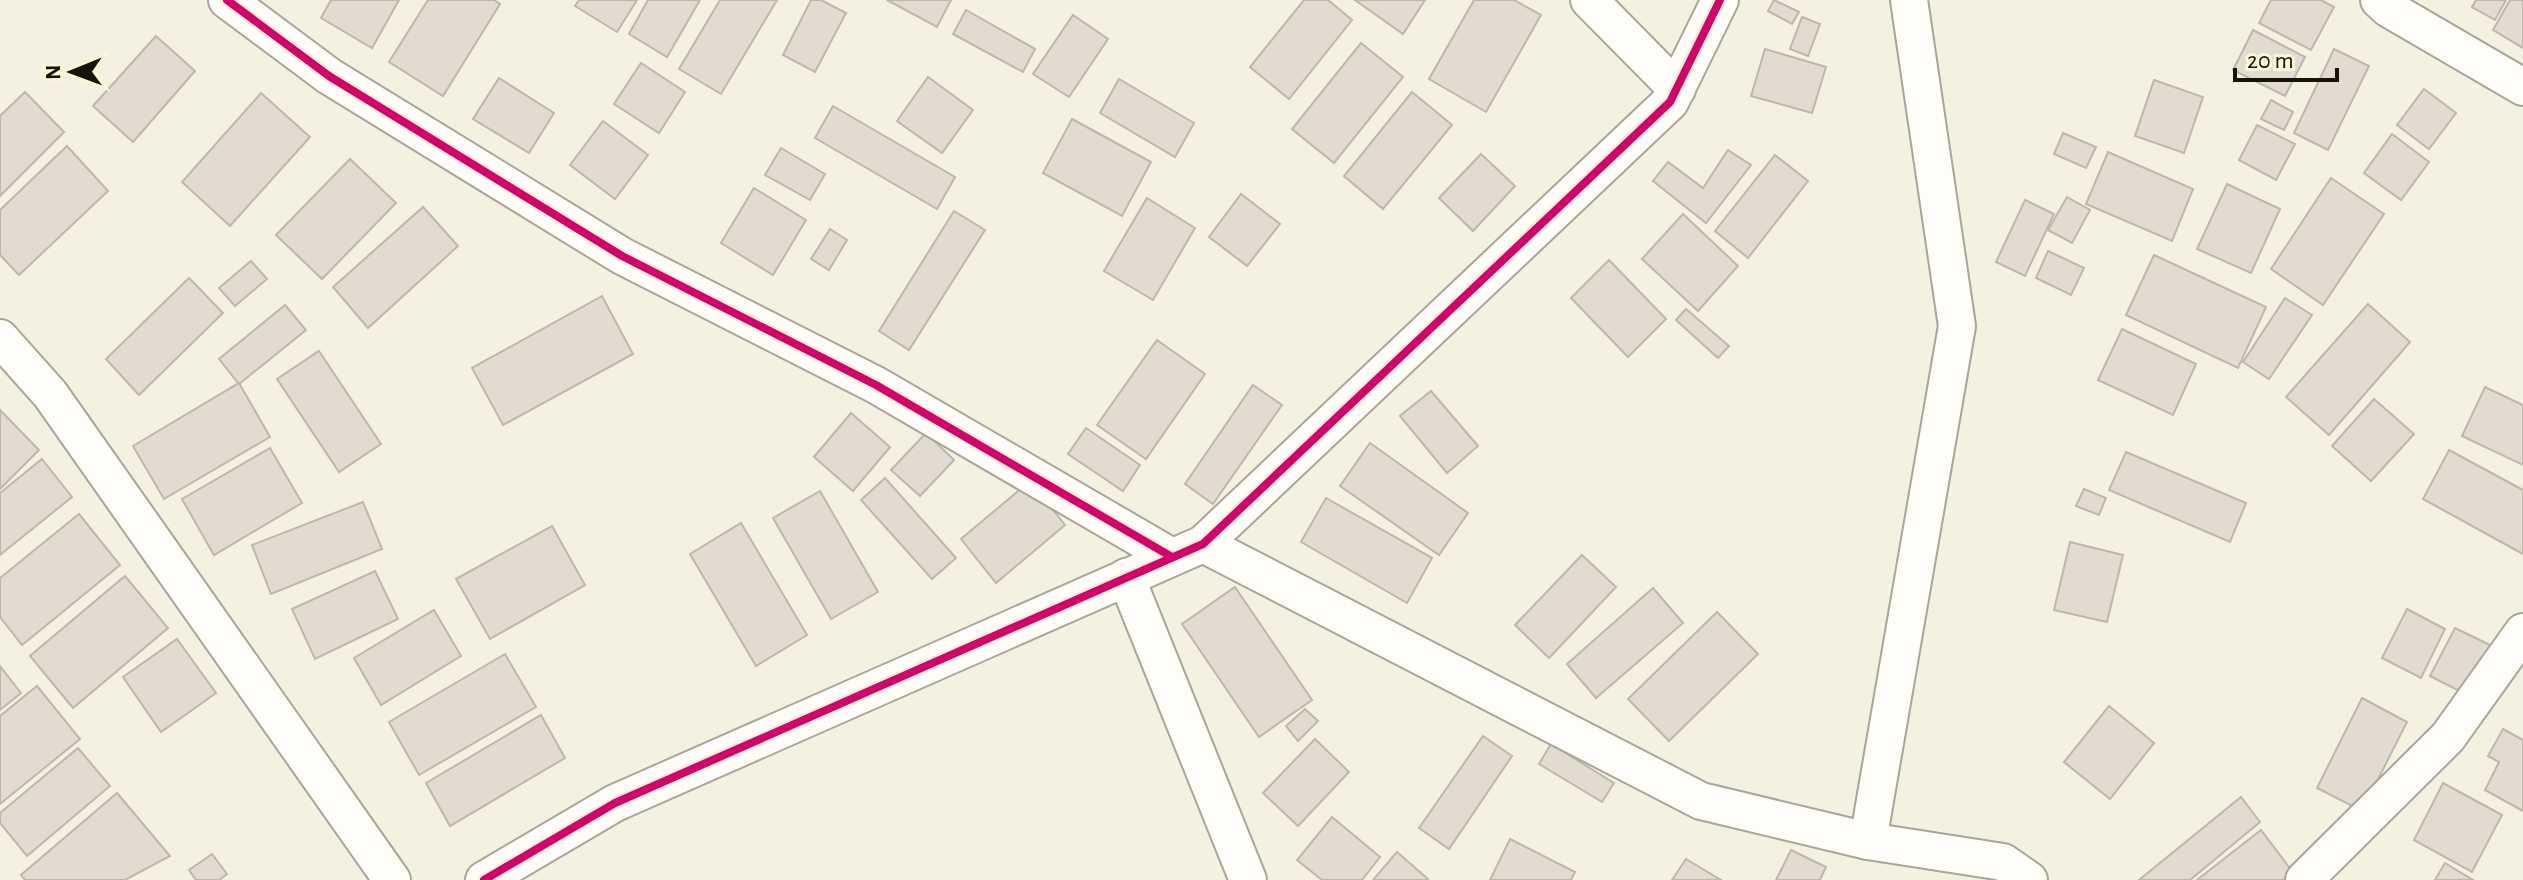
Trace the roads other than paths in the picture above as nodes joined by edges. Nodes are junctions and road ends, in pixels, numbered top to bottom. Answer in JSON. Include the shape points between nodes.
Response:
{"nodes":[{"id":1,"x":227,"y":0,"type":"edge"},
{"id":2,"x":1589,"y":0,"type":"edge"},
{"id":3,"x":1720,"y":0,"type":"edge"},
{"id":4,"x":1909,"y":0,"type":"edge"},
{"id":5,"x":2388,"y":3,"type":"edge"},
{"id":6,"x":2523,"y":87,"type":"edge"},
{"id":7,"x":1677,"y":89,"type":"junction"},
{"id":8,"x":0,"y":338,"type":"edge"},
{"id":9,"x":1187,"y":550,"type":"junction"},
{"id":10,"x":1126,"y":577,"type":"junction"},
{"id":11,"x":2523,"y":632,"type":"edge"},
{"id":12,"x":1868,"y":841,"type":"junction"},
{"id":13,"x":2011,"y":874,"type":"edge"},
{"id":14,"x":392,"y":880,"type":"edge"},
{"id":15,"x":484,"y":880,"type":"edge"},
{"id":16,"x":1248,"y":880,"type":"edge"},
{"id":17,"x":2304,"y":880,"type":"edge"}],
"edges":[{"from":1,"to":9,"type":"street","via":[[329,76],[622,256]]},
{"from":2,"to":7,"type":"street"},
{"from":3,"to":7,"type":"street"},
{"from":4,"to":12,"type":"street","via":[[1957,326]]},
{"from":5,"to":6,"type":"street"},
{"from":7,"to":9,"type":"street","via":[[1670,102]]},
{"from":8,"to":14,"type":"street","via":[[50,394]]},
{"from":9,"to":10,"type":"street"},
{"from":9,"to":12,"type":"street","via":[[1701,801]]},
{"from":10,"to":15,"type":"street","via":[[615,803]]},
{"from":10,"to":16,"type":"street"},
{"from":11,"to":17,"type":"street","via":[[2448,737]]},
{"from":12,"to":13,"type":"street"}]}
